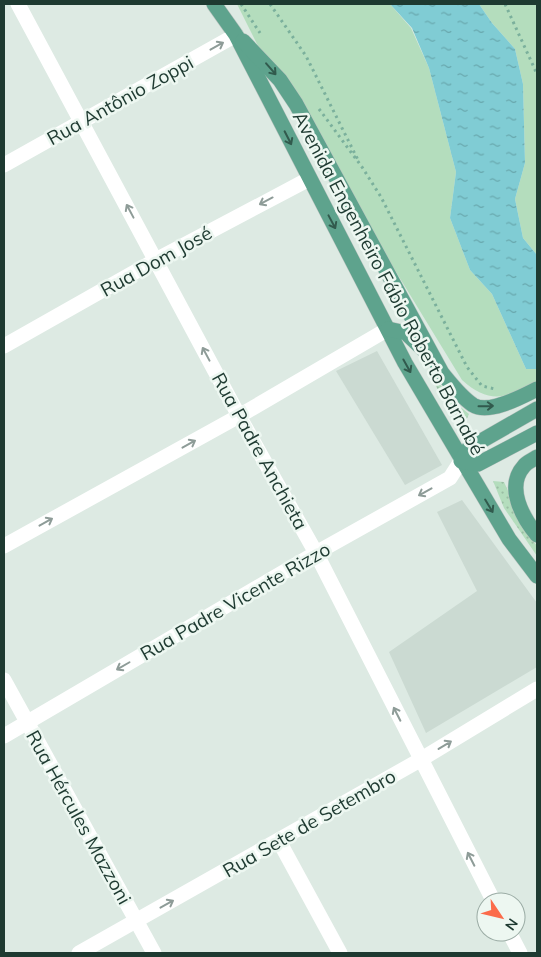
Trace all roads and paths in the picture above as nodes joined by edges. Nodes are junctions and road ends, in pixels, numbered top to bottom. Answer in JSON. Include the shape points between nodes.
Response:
{"nodes":[{"id":1,"x":18,"y":4,"type":"edge"},
{"id":2,"x":214,"y":4,"type":"edge"},
{"id":3,"x":270,"y":4,"type":"edge"},
{"id":4,"x":505,"y":4,"type":"edge"},
{"id":5,"x":236,"y":35,"type":"junction"},
{"id":6,"x":537,"y":74,"type":"edge"},
{"id":7,"x":83,"y":120,"type":"junction"},
{"id":8,"x":4,"y":165,"type":"edge"},
{"id":9,"x":309,"y":179,"type":"junction"},
{"id":10,"x":156,"y":260,"type":"junction"},
{"id":11,"x":388,"y":328,"type":"junction"},
{"id":12,"x":4,"y":346,"type":"edge"},
{"id":13,"x":436,"y":361,"type":"junction"},
{"id":14,"x":500,"y":389,"type":"dead end"},
{"id":15,"x":537,"y":389,"type":"edge"},
{"id":16,"x":537,"y":409,"type":"edge"},
{"id":17,"x":239,"y":416,"type":"junction"},
{"id":18,"x":537,"y":433,"type":"edge"},
{"id":19,"x":537,"y":457,"type":"edge"},
{"id":20,"x":461,"y":461,"type":"junction"},
{"id":21,"x":537,"y":536,"type":"edge"},
{"id":22,"x":4,"y":546,"type":"edge"},
{"id":23,"x":316,"y":553,"type":"junction"},
{"id":24,"x":537,"y":576,"type":"edge"},
{"id":25,"x":4,"y":680,"type":"edge"},
{"id":26,"x":537,"y":689,"type":"edge"},
{"id":27,"x":27,"y":722,"type":"junction"},
{"id":28,"x":4,"y":736,"type":"edge"},
{"id":29,"x":420,"y":760,"type":"junction"},
{"id":30,"x":279,"y":841,"type":"junction"},
{"id":31,"x":489,"y":892,"type":"edge"},
{"id":32,"x":137,"y":921,"type":"junction"},
{"id":33,"x":79,"y":953,"type":"edge"},
{"id":34,"x":154,"y":953,"type":"edge"},
{"id":35,"x":340,"y":953,"type":"edge"}],
"edges":[{"from":1,"to":7,"type":"street","name":"Rua Padre Anchieta"},
{"from":2,"to":5,"type":"main road","name":"Avenida Engenheiro Fábio Roberto Barnabé"},
{"from":3,"to":14,"type":"path","via":[[306,56],[467,367],[482,386]]},
{"from":4,"to":6,"type":"path"},
{"from":7,"to":5,"type":"street","name":"Rua Antônio Zoppi","one_way":true},
{"from":5,"to":9,"type":"main road","name":"Avenida Engenheiro Fábio Roberto Barnabé","one_way":true},
{"from":5,"to":13,"type":"main road","one_way":true,"via":[[260,56],[296,104]]},
{"from":7,"to":8,"type":"street","name":"Rua Antônio Zoppi"},
{"from":10,"to":7,"type":"street","name":"Rua Padre Anchieta","one_way":true},
{"from":9,"to":10,"type":"street","name":"Rua Dom José","one_way":true},
{"from":9,"to":11,"type":"main road","name":"Avenida Engenheiro Fábio Roberto Barnabé","one_way":true},
{"from":10,"to":12,"type":"street","name":"Rua Dom José"},
{"from":17,"to":10,"type":"street","name":"Rua Padre Anchieta","one_way":true},
{"from":11,"to":13,"type":"main road","via":[[406,333]]},
{"from":11,"to":17,"type":"street"},
{"from":11,"to":20,"type":"main road","name":"Avenida Engenheiro Fábio Roberto Barnabé","one_way":true},
{"from":13,"to":15,"type":"main road","one_way":true,"via":[[451,384],[477,406],[491,407]]},
{"from":16,"to":20,"type":"main road","via":[[469,448]]},
{"from":22,"to":17,"type":"street","one_way":true},
{"from":17,"to":23,"type":"street","name":"Rua Padre Anchieta"},
{"from":18,"to":20,"type":"main road","via":[[478,464]]},
{"from":19,"to":21,"type":"main road","via":[[524,466],[516,481],[516,496],[521,510]]},
{"from":20,"to":23,"type":"street","name":"Rua Padre Vicente Rizzo","one_way":true,"via":[[450,478]]},
{"from":20,"to":24,"type":"main road","name":"Avenida Engenheiro Fábio Roberto Barnabé","one_way":true,"via":[[509,539]]},
{"from":23,"to":27,"type":"street","name":"Rua Padre Vicente Rizzo","one_way":true},
{"from":29,"to":23,"type":"street","name":"Rua Padre Anchieta","one_way":true},
{"from":25,"to":27,"type":"street","name":"Rua Hércules Mazzoni"},
{"from":29,"to":26,"type":"street","name":"Rua Sete de Setembro","one_way":true},
{"from":27,"to":28,"type":"street","name":"Rua Padre Vicente Rizzo"},
{"from":27,"to":32,"type":"street","name":"Rua Hércules Mazzoni"},
{"from":29,"to":30,"type":"street","name":"Rua Sete de Setembro"},
{"from":31,"to":29,"type":"street","name":"Rua Padre Anchieta","one_way":true},
{"from":32,"to":30,"type":"street","name":"Rua Sete de Setembro","one_way":true},
{"from":30,"to":35,"type":"street"},
{"from":32,"to":33,"type":"street","name":"Rua Sete de Setembro"},
{"from":32,"to":34,"type":"street","name":"Rua Hércules Mazzoni"}]}
